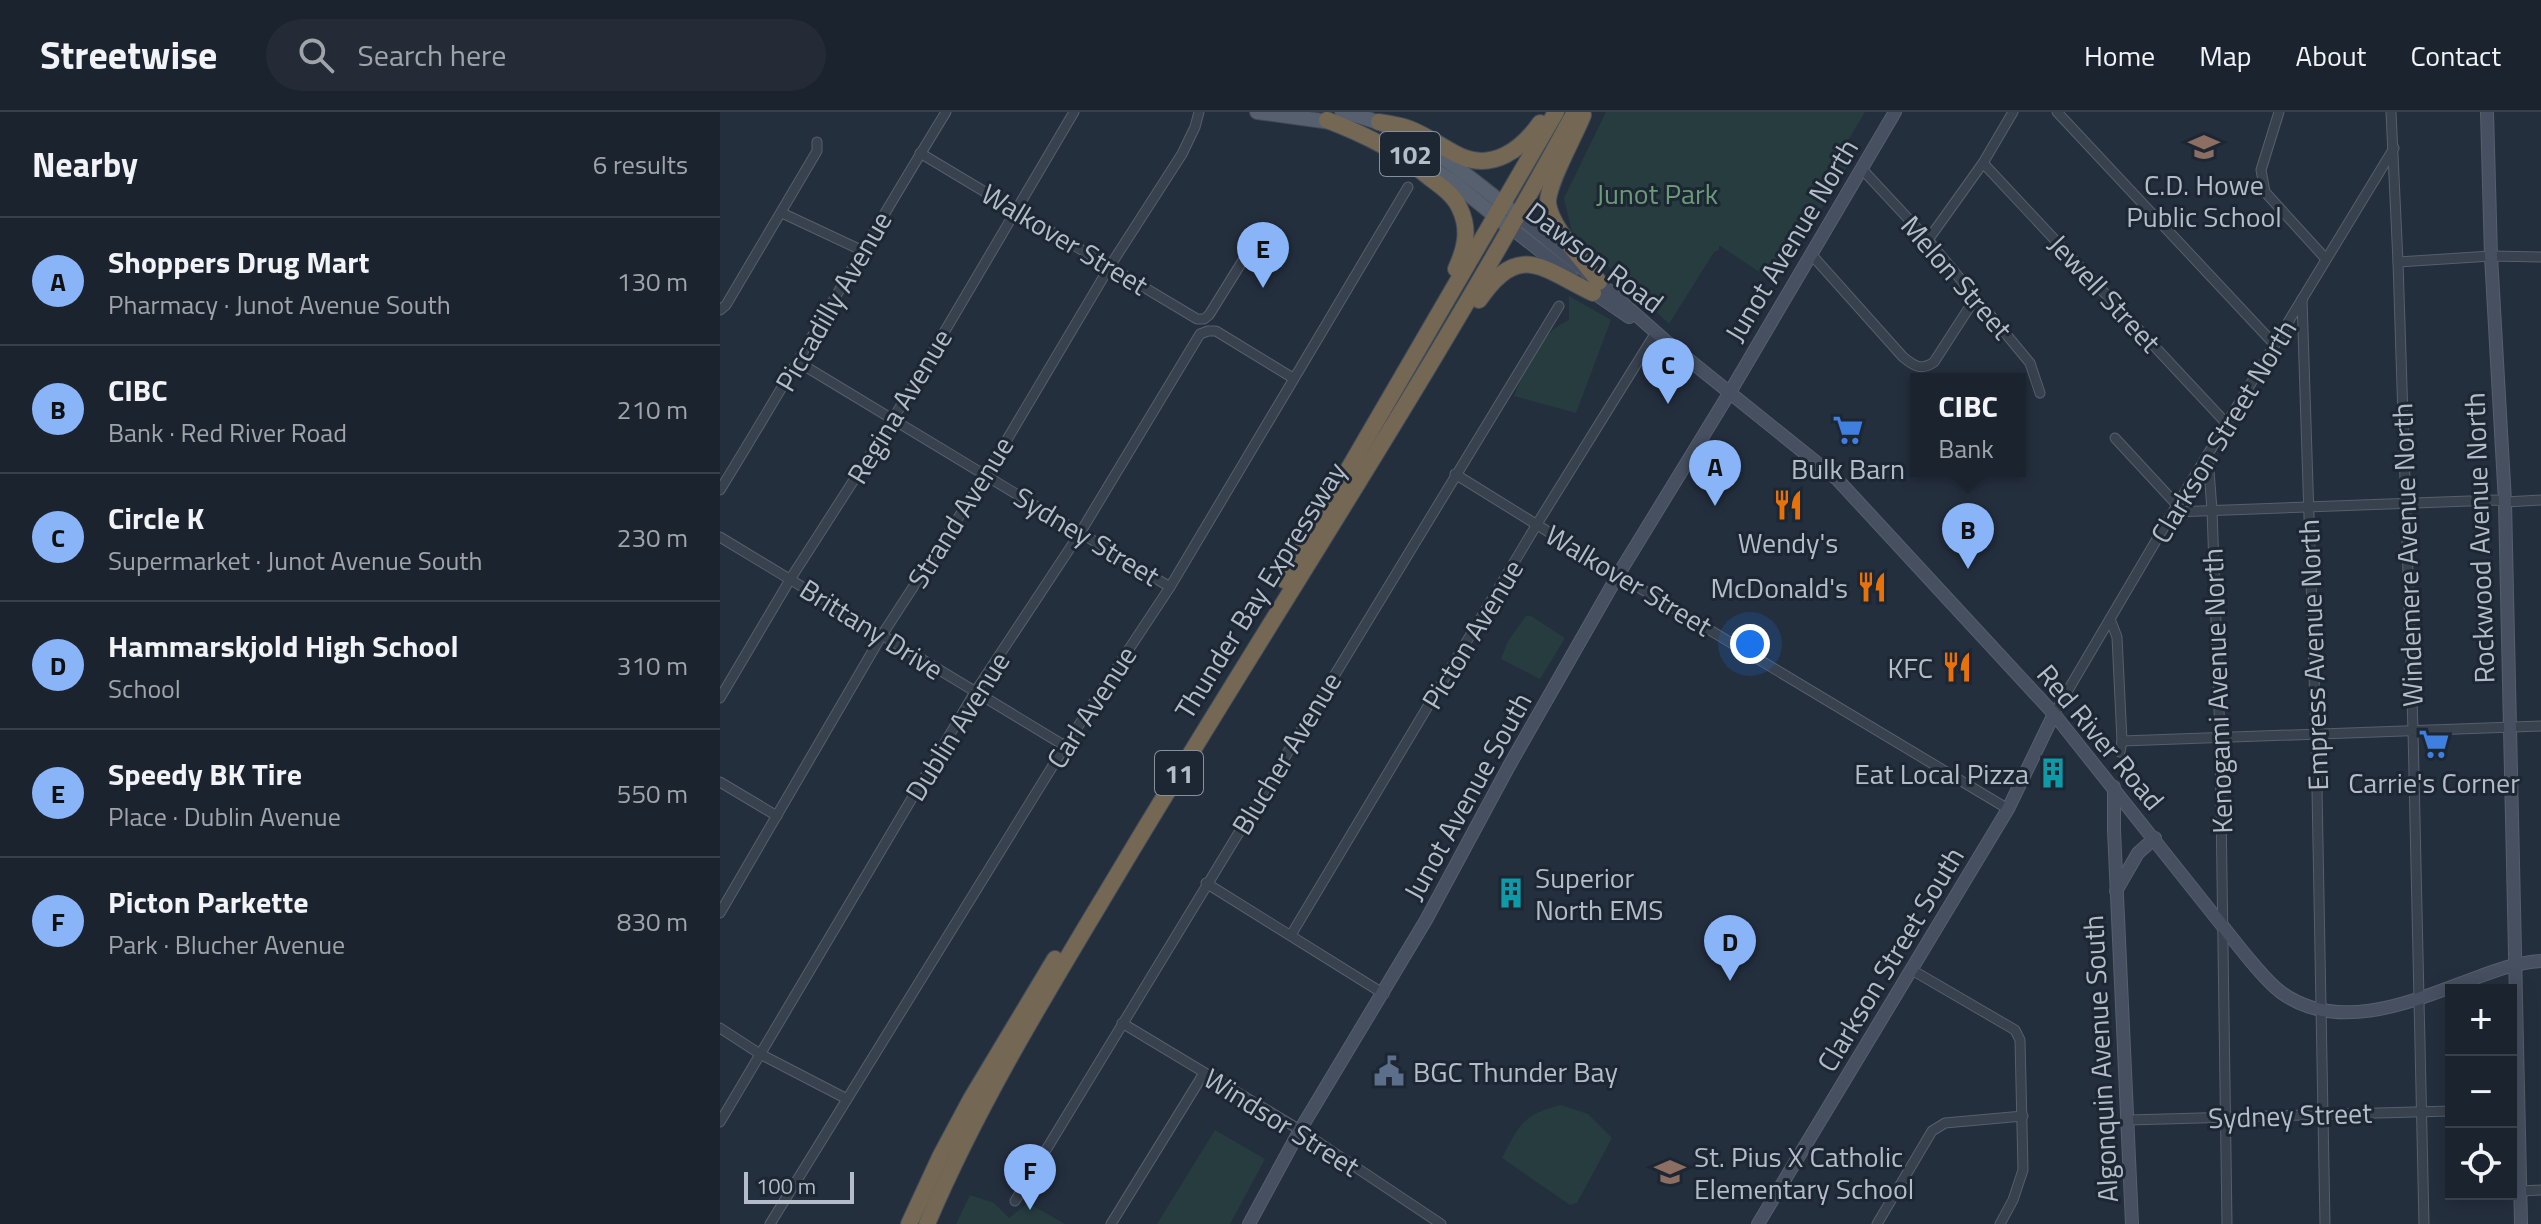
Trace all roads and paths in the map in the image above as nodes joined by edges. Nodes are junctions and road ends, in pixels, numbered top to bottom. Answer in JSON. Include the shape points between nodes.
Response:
{"nodes":[{"id":1,"x":946,"y":112,"type":"edge"},
{"id":2,"x":1074,"y":112,"type":"edge"},
{"id":3,"x":1199,"y":112,"type":"edge"},
{"id":4,"x":1257,"y":112,"type":"edge"},
{"id":5,"x":1548,"y":112,"type":"edge"},
{"id":6,"x":1556,"y":112,"type":"edge"},
{"id":7,"x":1575,"y":112,"type":"edge"},
{"id":8,"x":1584,"y":112,"type":"edge"},
{"id":9,"x":1895,"y":112,"type":"edge"},
{"id":10,"x":2013,"y":112,"type":"edge"},
{"id":11,"x":2057,"y":112,"type":"edge"},
{"id":12,"x":2279,"y":112,"type":"edge"},
{"id":13,"x":2391,"y":112,"type":"edge"},
{"id":14,"x":2487,"y":112,"type":"edge"},
{"id":15,"x":1334,"y":116,"type":"edge"},
{"id":16,"x":1379,"y":122,"type":"junction"},
{"id":17,"x":817,"y":142,"type":"dead end"},
{"id":18,"x":2394,"y":148,"type":"junction"},
{"id":19,"x":920,"y":153,"type":"junction"},
{"id":20,"x":1983,"y":163,"type":"junction"},
{"id":21,"x":1861,"y":168,"type":"junction"},
{"id":22,"x":1408,"y":187,"type":"dead end"},
{"id":23,"x":1016,"y":209,"type":"junction"},
{"id":24,"x":1500,"y":211,"type":"junction"},
{"id":25,"x":782,"y":213,"type":"junction"},
{"id":26,"x":1514,"y":222,"type":"junction"},
{"id":27,"x":1928,"y":240,"type":"junction"},
{"id":28,"x":861,"y":250,"type":"junction"},
{"id":29,"x":1811,"y":254,"type":"junction"},
{"id":30,"x":2491,"y":256,"type":"junction"},
{"id":31,"x":1245,"y":257,"type":"dead end"},
{"id":32,"x":2541,"y":257,"type":"edge"},
{"id":33,"x":2326,"y":259,"type":"junction"},
{"id":34,"x":2398,"y":262,"type":"junction"},
{"id":35,"x":1110,"y":266,"type":"junction"},
{"id":36,"x":1596,"y":288,"type":"junction"},
{"id":37,"x":1976,"y":297,"type":"junction"},
{"id":38,"x":2302,"y":299,"type":"junction"},
{"id":39,"x":1559,"y":306,"type":"dead end"},
{"id":40,"x":720,"y":310,"type":"edge"},
{"id":41,"x":1655,"y":334,"type":"junction"},
{"id":42,"x":1668,"y":343,"type":"junction"},
{"id":43,"x":2275,"y":345,"type":"junction"},
{"id":44,"x":798,"y":362,"type":"junction"},
{"id":45,"x":1409,"y":363,"type":"junction"},
{"id":46,"x":1293,"y":378,"type":"junction"},
{"id":47,"x":1421,"y":379,"type":"junction"},
{"id":48,"x":1730,"y":392,"type":"junction"},
{"id":49,"x":2040,"y":393,"type":"dead end"},
{"id":50,"x":893,"y":419,"type":"junction"},
{"id":51,"x":2227,"y":424,"type":"junction"},
{"id":52,"x":2115,"y":438,"type":"dead end"},
{"id":53,"x":2208,"y":457,"type":"junction"},
{"id":54,"x":1455,"y":474,"type":"junction"},
{"id":55,"x":986,"y":475,"type":"junction"},
{"id":56,"x":720,"y":490,"type":"edge"},
{"id":57,"x":2541,"y":500,"type":"edge"},
{"id":58,"x":2505,"y":502,"type":"junction"},
{"id":59,"x":2405,"y":504,"type":"junction"},
{"id":60,"x":2309,"y":507,"type":"junction"},
{"id":61,"x":2176,"y":508,"type":"junction"},
{"id":62,"x":2212,"y":510,"type":"junction"},
{"id":63,"x":1537,"y":524,"type":"junction"},
{"id":64,"x":1080,"y":533,"type":"junction"},
{"id":65,"x":720,"y":537,"type":"edge"},
{"id":66,"x":1618,"y":575,"type":"junction"},
{"id":67,"x":791,"y":578,"type":"junction"},
{"id":68,"x":1170,"y":587,"type":"junction"},
{"id":69,"x":2110,"y":619,"type":"junction"},
{"id":70,"x":882,"y":635,"type":"junction"},
{"id":71,"x":975,"y":692,"type":"junction"},
{"id":72,"x":720,"y":698,"type":"edge"},
{"id":73,"x":2054,"y":714,"type":"junction"},
{"id":74,"x":2541,"y":726,"type":"edge"},
{"id":75,"x":2512,"y":728,"type":"junction"},
{"id":76,"x":2413,"y":730,"type":"junction"},
{"id":77,"x":2316,"y":735,"type":"junction"},
{"id":78,"x":2220,"y":737,"type":"junction"},
{"id":79,"x":2122,"y":741,"type":"junction"},
{"id":80,"x":1065,"y":746,"type":"junction"},
{"id":81,"x":2120,"y":752,"type":"dead end"},
{"id":82,"x":720,"y":782,"type":"edge"},
{"id":83,"x":2114,"y":787,"type":"junction"},
{"id":84,"x":2008,"y":809,"type":"junction"},
{"id":85,"x":777,"y":816,"type":"junction"},
{"id":86,"x":2155,"y":838,"type":"junction"},
{"id":87,"x":1206,"y":883,"type":"junction"},
{"id":88,"x":2116,"y":891,"type":"junction"},
{"id":89,"x":720,"y":913,"type":"edge"},
{"id":90,"x":2223,"y":926,"type":"junction"},
{"id":91,"x":1291,"y":935,"type":"junction"},
{"id":92,"x":2541,"y":961,"type":"edge"},
{"id":93,"x":2515,"y":963,"type":"junction"},
{"id":94,"x":1912,"y":970,"type":"junction"},
{"id":95,"x":1384,"y":994,"type":"junction"},
{"id":96,"x":2419,"y":999,"type":"junction"},
{"id":97,"x":2320,"y":1011,"type":"junction"},
{"id":98,"x":1122,"y":1023,"type":"junction"},
{"id":99,"x":720,"y":1028,"type":"edge"},
{"id":100,"x":760,"y":1054,"type":"junction"},
{"id":101,"x":2514,"y":1056,"type":"edge"},
{"id":102,"x":1204,"y":1073,"type":"junction"},
{"id":103,"x":847,"y":1099,"type":"junction"},
{"id":104,"x":2421,"y":1111,"type":"junction"},
{"id":105,"x":2445,"y":1111,"type":"edge"},
{"id":106,"x":2322,"y":1114,"type":"junction"},
{"id":107,"x":2023,"y":1116,"type":"junction"},
{"id":108,"x":2224,"y":1117,"type":"junction"},
{"id":109,"x":2129,"y":1120,"type":"junction"},
{"id":110,"x":720,"y":1122,"type":"edge"},
{"id":111,"x":2515,"y":1128,"type":"edge"},
{"id":112,"x":1300,"y":1130,"type":"junction"},
{"id":113,"x":940,"y":1157,"type":"junction"},
{"id":114,"x":950,"y":1175,"type":"junction"},
{"id":115,"x":2541,"y":1190,"type":"edge"},
{"id":116,"x":2520,"y":1191,"type":"junction"},
{"id":117,"x":1015,"y":1201,"type":"dead end"},
{"id":118,"x":770,"y":1224,"type":"edge"},
{"id":119,"x":901,"y":1224,"type":"edge"},
{"id":120,"x":909,"y":1224,"type":"edge"},
{"id":121,"x":927,"y":1224,"type":"edge"},
{"id":122,"x":934,"y":1224,"type":"edge"},
{"id":123,"x":1111,"y":1224,"type":"edge"},
{"id":124,"x":1249,"y":1224,"type":"edge"},
{"id":125,"x":1441,"y":1224,"type":"edge"},
{"id":126,"x":1758,"y":1224,"type":"edge"},
{"id":127,"x":1877,"y":1224,"type":"edge"},
{"id":128,"x":2000,"y":1224,"type":"edge"},
{"id":129,"x":2132,"y":1224,"type":"edge"},
{"id":130,"x":2227,"y":1224,"type":"edge"},
{"id":131,"x":2325,"y":1224,"type":"edge"},
{"id":132,"x":2424,"y":1224,"type":"edge"},
{"id":133,"x":2521,"y":1224,"type":"edge"}],
"edges":[{"from":1,"to":19,"type":"street","name":"Piccadilly Avenue"},
{"from":2,"to":23,"type":"street","name":"Regina Avenue"},
{"from":3,"to":35,"type":"street","name":"Strand Avenue","via":[[1182,154]]},
{"from":4,"to":15,"type":"main road","name":"Dawson Road","number":"102"},
{"from":5,"to":16,"type":"highway","via":[[1522,145],[1490,160],[1470,160],[1406,127]]},
{"from":6,"to":24,"type":"highway","name":"Thunder Bay Expressway","number":"11"},
{"from":7,"to":26,"type":"highway","name":"Thunder Bay Expressway","number":"11"},
{"from":8,"to":36,"type":"highway","via":[[1548,205]]},
{"from":9,"to":21,"type":"main road","name":"Junot Avenue North"},
{"from":10,"to":20,"type":"street"},
{"from":11,"to":43,"type":"street"},
{"from":12,"to":33,"type":"street","via":[[2261,170],[2265,192]]},
{"from":13,"to":18,"type":"street","name":"Windemere Avenue North"},
{"from":14,"to":30,"type":"main road","name":"Rockwood Avenue North"},
{"from":15,"to":16,"type":"main road","name":"Dawson Road","number":"102"},
{"from":15,"to":24,"type":"main road","name":"Dawson Road","number":"102","via":[[1393,142]]},
{"from":15,"to":45,"type":"highway","via":[[1400,153],[1460,208],[1464,253]]},
{"from":16,"to":24,"type":"main road","name":"Dawson Road","number":"102","via":[[1428,148]]},
{"from":17,"to":25,"type":"street"},
{"from":18,"to":33,"type":"street","name":"Clarkson Street North"},
{"from":18,"to":34,"type":"street","name":"Windemere Avenue North"},
{"from":19,"to":23,"type":"street","name":"Walkover Street"},
{"from":19,"to":28,"type":"street","name":"Piccadilly Avenue"},
{"from":20,"to":27,"type":"street"},
{"from":20,"to":51,"type":"street","name":"Jewell Street"},
{"from":21,"to":27,"type":"street","name":"Melon Street"},
{"from":21,"to":29,"type":"main road","name":"Junot Avenue North"},
{"from":22,"to":46,"type":"street","name":"Carl Avenue"},
{"from":23,"to":35,"type":"street","name":"Walkover Street"},
{"from":23,"to":50,"type":"street","name":"Regina Avenue"},
{"from":24,"to":26,"type":"main road","name":"Dawson Road","number":"102"},
{"from":24,"to":45,"type":"highway","name":"Thunder Bay Expressway","number":"11"},
{"from":25,"to":28,"type":"street"},
{"from":25,"to":40,"type":"street"},
{"from":26,"to":36,"type":"main road","name":"Dawson Road"},
{"from":26,"to":47,"type":"highway","name":"Thunder Bay Expressway","number":"11"},
{"from":27,"to":37,"type":"street","name":"Melon Street"},
{"from":28,"to":44,"type":"street","name":"Piccadilly Avenue"},
{"from":29,"to":37,"type":"street","via":[[1915,367],[1934,362]]},
{"from":29,"to":48,"type":"main road","name":"Junot Avenue North"},
{"from":30,"to":32,"type":"street"},
{"from":30,"to":34,"type":"street"},
{"from":30,"to":58,"type":"main road","name":"Rockwood Avenue North"},
{"from":31,"to":35,"type":"street","name":"Walkover Street","via":[[1204,319]]},
{"from":33,"to":38,"type":"street","name":"Clarkson Street North"},
{"from":34,"to":59,"type":"street","name":"Windemere Avenue North"},
{"from":35,"to":55,"type":"street","name":"Strand Avenue"},
{"from":36,"to":41,"type":"main road","name":"Dawson Road"},
{"from":36,"to":42,"type":"main road","name":"Dawson Road"},
{"from":36,"to":47,"type":"highway","via":[[1537,265],[1507,269],[1489,285],[1452,343]]},
{"from":37,"to":49,"type":"street","name":"Melon Street","via":[[2030,363]]},
{"from":38,"to":43,"type":"street","name":"Clarkson Street North"},
{"from":38,"to":60,"type":"street","name":"Empress Avenue North"},
{"from":39,"to":54,"type":"street","name":"Blucher Avenue"},
{"from":41,"to":42,"type":"main road","name":"Dawson Road"},
{"from":41,"to":63,"type":"street","name":"Picton Avenue"},
{"from":42,"to":48,"type":"main road","name":"Red River Road"},
{"from":43,"to":51,"type":"street","name":"Clarkson Street North"},
{"from":44,"to":50,"type":"street","name":"Sydney Street"},
{"from":44,"to":56,"type":"street","name":"Piccadilly Avenue"},
{"from":45,"to":113,"type":"highway","name":"Thunder Bay Expressway","number":"11"},
{"from":46,"to":64,"type":"street","name":"Dublin Avenue","via":[[1216,331],[1200,334]]},
{"from":46,"to":68,"type":"street","name":"Carl Avenue"},
{"from":47,"to":114,"type":"highway","name":"Thunder Bay Expressway","number":"11","via":[[1053,984]]},
{"from":48,"to":66,"type":"main road","name":"Junot Avenue South"},
{"from":48,"to":73,"type":"main road","name":"Red River Road","via":[[1837,479]]},
{"from":50,"to":55,"type":"street","name":"Sydney Street"},
{"from":50,"to":67,"type":"street","name":"Regina Avenue"},
{"from":51,"to":53,"type":"street","name":"Clarkson Street North"},
{"from":52,"to":61,"type":"street"},
{"from":53,"to":61,"type":"street","name":"Clarkson Street North"},
{"from":53,"to":62,"type":"street","name":"Kenogami Avenue North"},
{"from":54,"to":63,"type":"street","name":"Walkover Street"},
{"from":54,"to":87,"type":"street","name":"Blucher Avenue"},
{"from":55,"to":64,"type":"street","name":"Sydney Street"},
{"from":55,"to":70,"type":"street","name":"Strand Avenue"},
{"from":57,"to":58,"type":"street"},
{"from":58,"to":59,"type":"street"},
{"from":58,"to":75,"type":"main road","name":"Rockwood Avenue North"},
{"from":59,"to":60,"type":"street"},
{"from":59,"to":76,"type":"street","name":"Windemere Avenue North"},
{"from":60,"to":62,"type":"street"},
{"from":60,"to":77,"type":"street","name":"Empress Avenue North"},
{"from":61,"to":62,"type":"street"},
{"from":61,"to":69,"type":"street","name":"Clarkson Street North"},
{"from":62,"to":78,"type":"street","name":"Kenogami Avenue North"},
{"from":63,"to":66,"type":"street","name":"Walkover Street"},
{"from":63,"to":91,"type":"street","name":"Picton Avenue"},
{"from":64,"to":68,"type":"street","name":"Sydney Street"},
{"from":64,"to":71,"type":"street","name":"Dublin Avenue"},
{"from":65,"to":67,"type":"street","name":"Brittany Drive"},
{"from":66,"to":84,"type":"street","name":"Walkover Street"},
{"from":66,"to":95,"type":"main road","name":"Junot Avenue South"},
{"from":67,"to":70,"type":"street","name":"Brittany Drive"},
{"from":67,"to":72,"type":"street","name":"Regina Avenue"},
{"from":68,"to":80,"type":"street","name":"Carl Avenue"},
{"from":69,"to":73,"type":"street","name":"Clarkson Street North"},
{"from":69,"to":79,"type":"street","via":[[2117,637]]},
{"from":70,"to":71,"type":"street","name":"Brittany Drive"},
{"from":70,"to":85,"type":"street","name":"Strand Avenue"},
{"from":71,"to":80,"type":"street","name":"Brittany Drive"},
{"from":71,"to":100,"type":"street","name":"Dublin Avenue"},
{"from":73,"to":83,"type":"main road","name":"Red River Road"},
{"from":73,"to":84,"type":"main road","name":"Clarkson Street South"},
{"from":74,"to":75,"type":"street"},
{"from":75,"to":76,"type":"street"},
{"from":75,"to":93,"type":"main road","name":"Rockwood Avenue North"},
{"from":76,"to":77,"type":"street"},
{"from":76,"to":96,"type":"street","name":"Windemere Avenue North"},
{"from":77,"to":78,"type":"street"},
{"from":77,"to":97,"type":"street","name":"Empress Avenue North"},
{"from":78,"to":79,"type":"street"},
{"from":78,"to":90,"type":"street","name":"Kenogami Avenue North"},
{"from":79,"to":81,"type":"street"},
{"from":80,"to":103,"type":"street","name":"Carl Avenue"},
{"from":82,"to":85,"type":"street"},
{"from":83,"to":86,"type":"main road","name":"Red River Road"},
{"from":83,"to":88,"type":"main road","name":"Algonquin Avenue South"},
{"from":84,"to":94,"type":"main road","name":"Clarkson Street South"},
{"from":85,"to":89,"type":"street","name":"Strand Avenue"},
{"from":86,"to":88,"type":"main road","name":"Algonquin Avenue South","via":[[2138,853]]},
{"from":86,"to":90,"type":"main road","name":"Red River Road"},
{"from":87,"to":91,"type":"street"},
{"from":87,"to":98,"type":"street","name":"Blucher Avenue"},
{"from":88,"to":109,"type":"main road","name":"Algonquin Avenue South"},
{"from":90,"to":97,"type":"main road","name":"Red River Road","via":[[2266,980]]},
{"from":90,"to":108,"type":"street","name":"Kenogami Avenue North"},
{"from":91,"to":95,"type":"street"},
{"from":92,"to":93,"type":"main road","name":"Red River Road"},
{"from":93,"to":96,"type":"main road","name":"Red River Road"},
{"from":93,"to":101,"type":"main road","name":"Rockwood Avenue North"},
{"from":94,"to":107,"type":"street","via":[[2015,1030],[2020,1040]]},
{"from":94,"to":126,"type":"main road","name":"Clarkson Street South"},
{"from":95,"to":112,"type":"main road","name":"Junot Avenue South"},
{"from":96,"to":97,"type":"main road","name":"Red River Road","via":[[2366,1011]]},
{"from":96,"to":104,"type":"street","name":"Windemere Avenue North"},
{"from":97,"to":106,"type":"street","name":"Empress Avenue North"},
{"from":98,"to":102,"type":"street","name":"Windsor Street"},
{"from":98,"to":117,"type":"street","name":"Blucher Avenue"},
{"from":99,"to":100,"type":"street"},
{"from":100,"to":103,"type":"street"},
{"from":100,"to":110,"type":"street","name":"Dublin Avenue"},
{"from":102,"to":112,"type":"street","name":"Windsor Street"},
{"from":102,"to":123,"type":"street"},
{"from":103,"to":118,"type":"street","name":"Carl Avenue"},
{"from":104,"to":105,"type":"street","name":"Sydney Street"},
{"from":104,"to":106,"type":"street","name":"Sydney Street"},
{"from":104,"to":132,"type":"street","name":"Windemere Avenue North"},
{"from":106,"to":108,"type":"street","name":"Sydney Street"},
{"from":106,"to":131,"type":"street","name":"Empress Avenue North"},
{"from":107,"to":127,"type":"street","via":[[1945,1123],[1932,1131]]},
{"from":107,"to":128,"type":"street","via":[[2023,1170]]},
{"from":108,"to":109,"type":"street","name":"Sydney Street"},
{"from":108,"to":130,"type":"street","name":"Kenogami Avenue North"},
{"from":109,"to":129,"type":"main road","name":"Algonquin Avenue South"},
{"from":111,"to":116,"type":"main road","name":"Rockwood Avenue North"},
{"from":112,"to":124,"type":"main road","name":"Junot Avenue South"},
{"from":112,"to":125,"type":"street","name":"Windsor Street"},
{"from":113,"to":119,"type":"highway"},
{"from":113,"to":120,"type":"highway","name":"Thunder Bay Expressway","number":"11"},
{"from":114,"to":121,"type":"highway","name":"Thunder Bay Expressway","number":"11"},
{"from":114,"to":122,"type":"highway"},
{"from":115,"to":116,"type":"street"},
{"from":116,"to":133,"type":"main road","name":"Rockwood Avenue North"}]}
